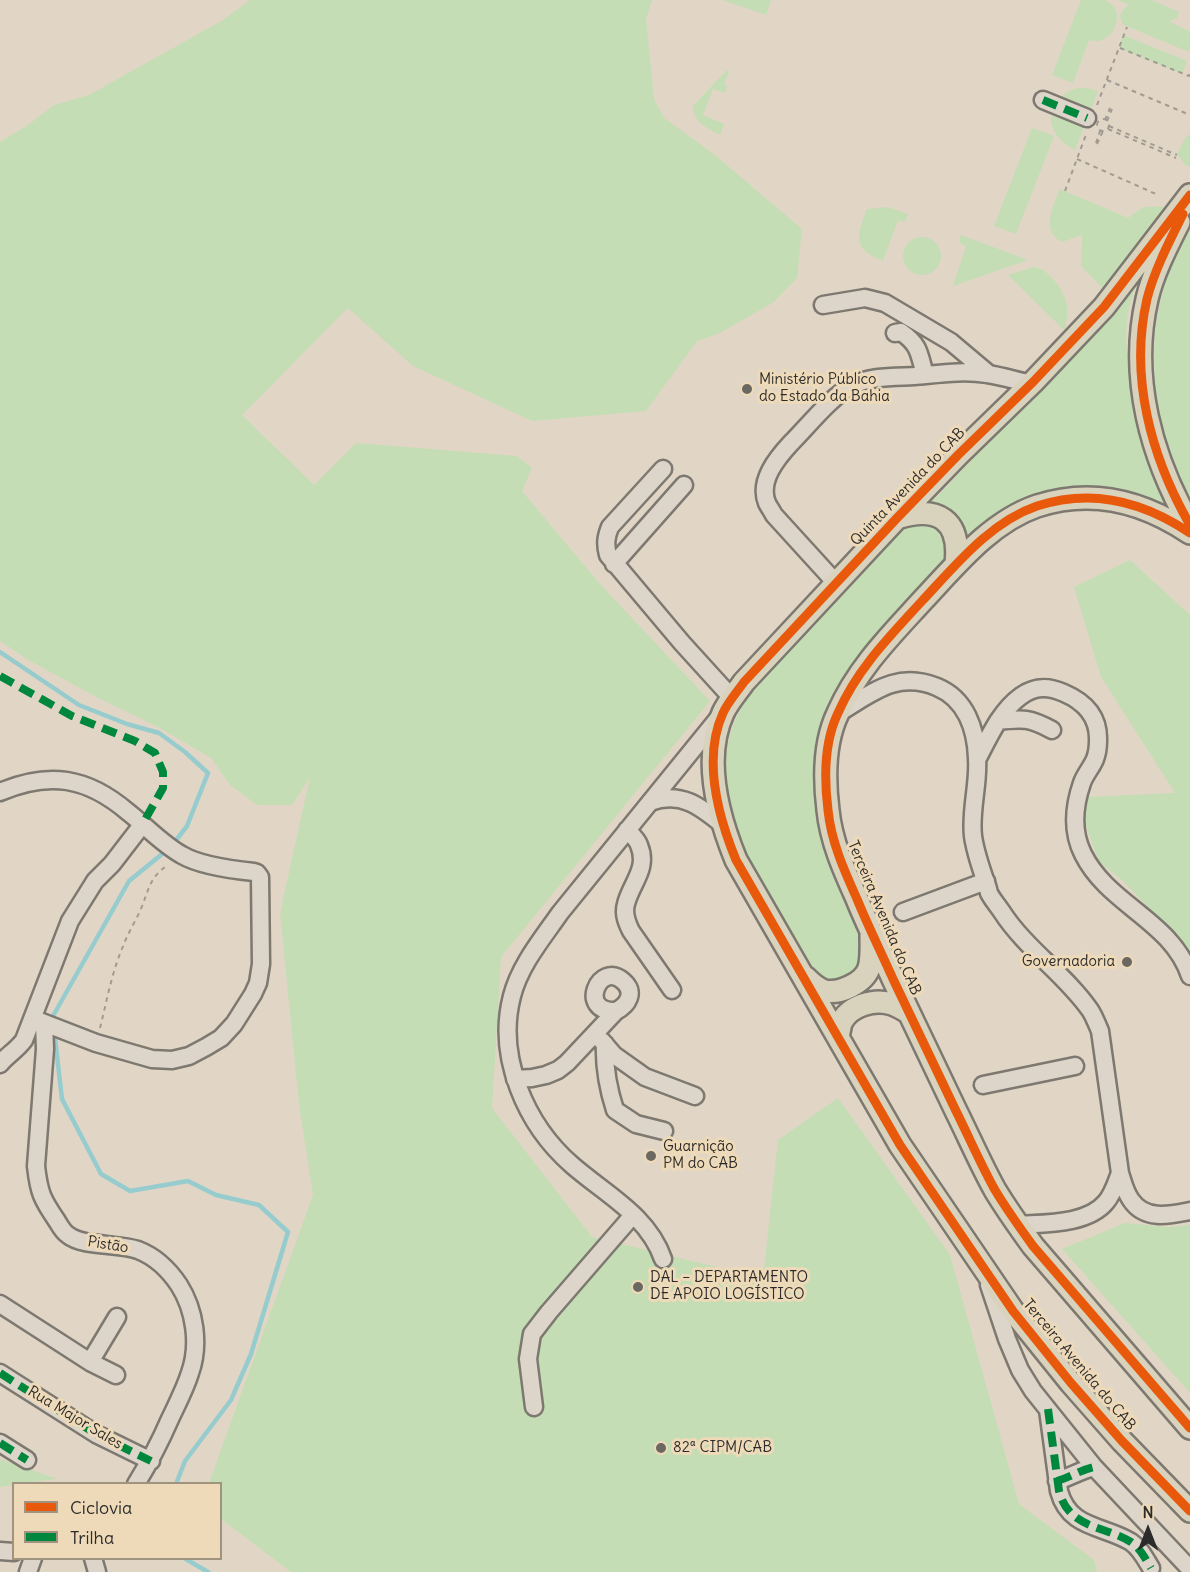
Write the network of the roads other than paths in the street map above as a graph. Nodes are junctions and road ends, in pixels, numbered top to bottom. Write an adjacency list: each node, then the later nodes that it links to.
1 (1043, 100): 2 (street)
2 (1090, 120)
3 (1190, 195): 9 (main road, Quinta Avenida do CAB)
4 (1190, 200): 13 (main road)
5 (823, 305): 7 (street)
6 (895, 333): 8 (street)
7 (989, 374): 8 (street); 9 (street)
8 (925, 375): 17 (street)
9 (1032, 384): 12 (main road, Quinta Avenida do CAB)
10 (663, 469): 15 (street)
11 (684, 485): 15 (street)
12 (897, 518): 16 (main road); 17 (main road, Quinta Avenida do CAB)
13 (1190, 525)
14 (1190, 533): 16 (main road, Terceira Avenida do CAB)
15 (614, 564): 18 (street)
16 (956, 564): 19 (main road, Terceira Avenida do CAB)
17 (836, 583): 18 (main road, Quinta Avenida do CAB)
18 (728, 705): 24 (street); 26 (main road, Quinta Avenida do CAB)
19 (837, 714): 22 (street); 30 (main road, Terceira Avenida do CAB)
20 (999, 721): 21 (street); 22 (street); 32 (street)
21 (1052, 730)
22 (978, 760): 28 (street)
23 (0, 792): 25 (street)
24 (650, 802): 26 (street); 27 (street)
25 (142, 825): 36 (street); 36 (street)
26 (723, 825): 31 (main road, Terceira Avenida do CAB)
27 (627, 830): 33 (street); 41 (street)
28 (986, 881): 29 (street); 45 (street)
29 (903, 912)
30 (871, 932): 31 (main road); 35 (main road, Terceira Avenida do CAB)
31 (800, 973): 37 (main road, Terceira Avenida do CAB)
32 (1190, 976)
33 (672, 990)
34 (616, 1011): 38 (street)
35 (909, 1012): 37 (main road); 48 (main road, Terceira Avenida do CAB)
36 (39, 1021): 39 (street); 61 (street, Pistão)
37 (838, 1037): 50 (main road, Terceira Avenida do CAB)
38 (600, 1039): 41 (street); 43 (street); 44 (street)
39 (0, 1064)
40 (1076, 1066): 42 (street)
41 (515, 1078): 47 (street)
42 (983, 1085)
43 (695, 1096)
44 (664, 1131)
45 (1120, 1173): 46 (street); 48 (street)
46 (1190, 1210)
47 (633, 1215): 49 (street); 56 (street)
48 (1017, 1225): 58 (main road, Terceira Avenida do CAB)
49 (663, 1259)
50 (984, 1267): 57 (street); 65 (main road, Terceira Avenida do CAB)
51 (0, 1304): 53 (street)
52 (117, 1317): 53 (street)
53 (90, 1362): 55 (street)
54 (0, 1373): 61 (street, Rua Major Sales)
55 (116, 1375)
56 (534, 1407)
57 (1048, 1409): 62 (street); 63 (street)
58 (1190, 1428)
59 (0, 1443): 60 (street)
60 (27, 1460)
61 (150, 1461): 64 (street, Pistão)
62 (1094, 1467): 63 (street); 67 (street)
63 (1057, 1481): 66 (street)
64 (137, 1482)
65 (1190, 1511)
66 (1151, 1568)
67 (1190, 1569)

